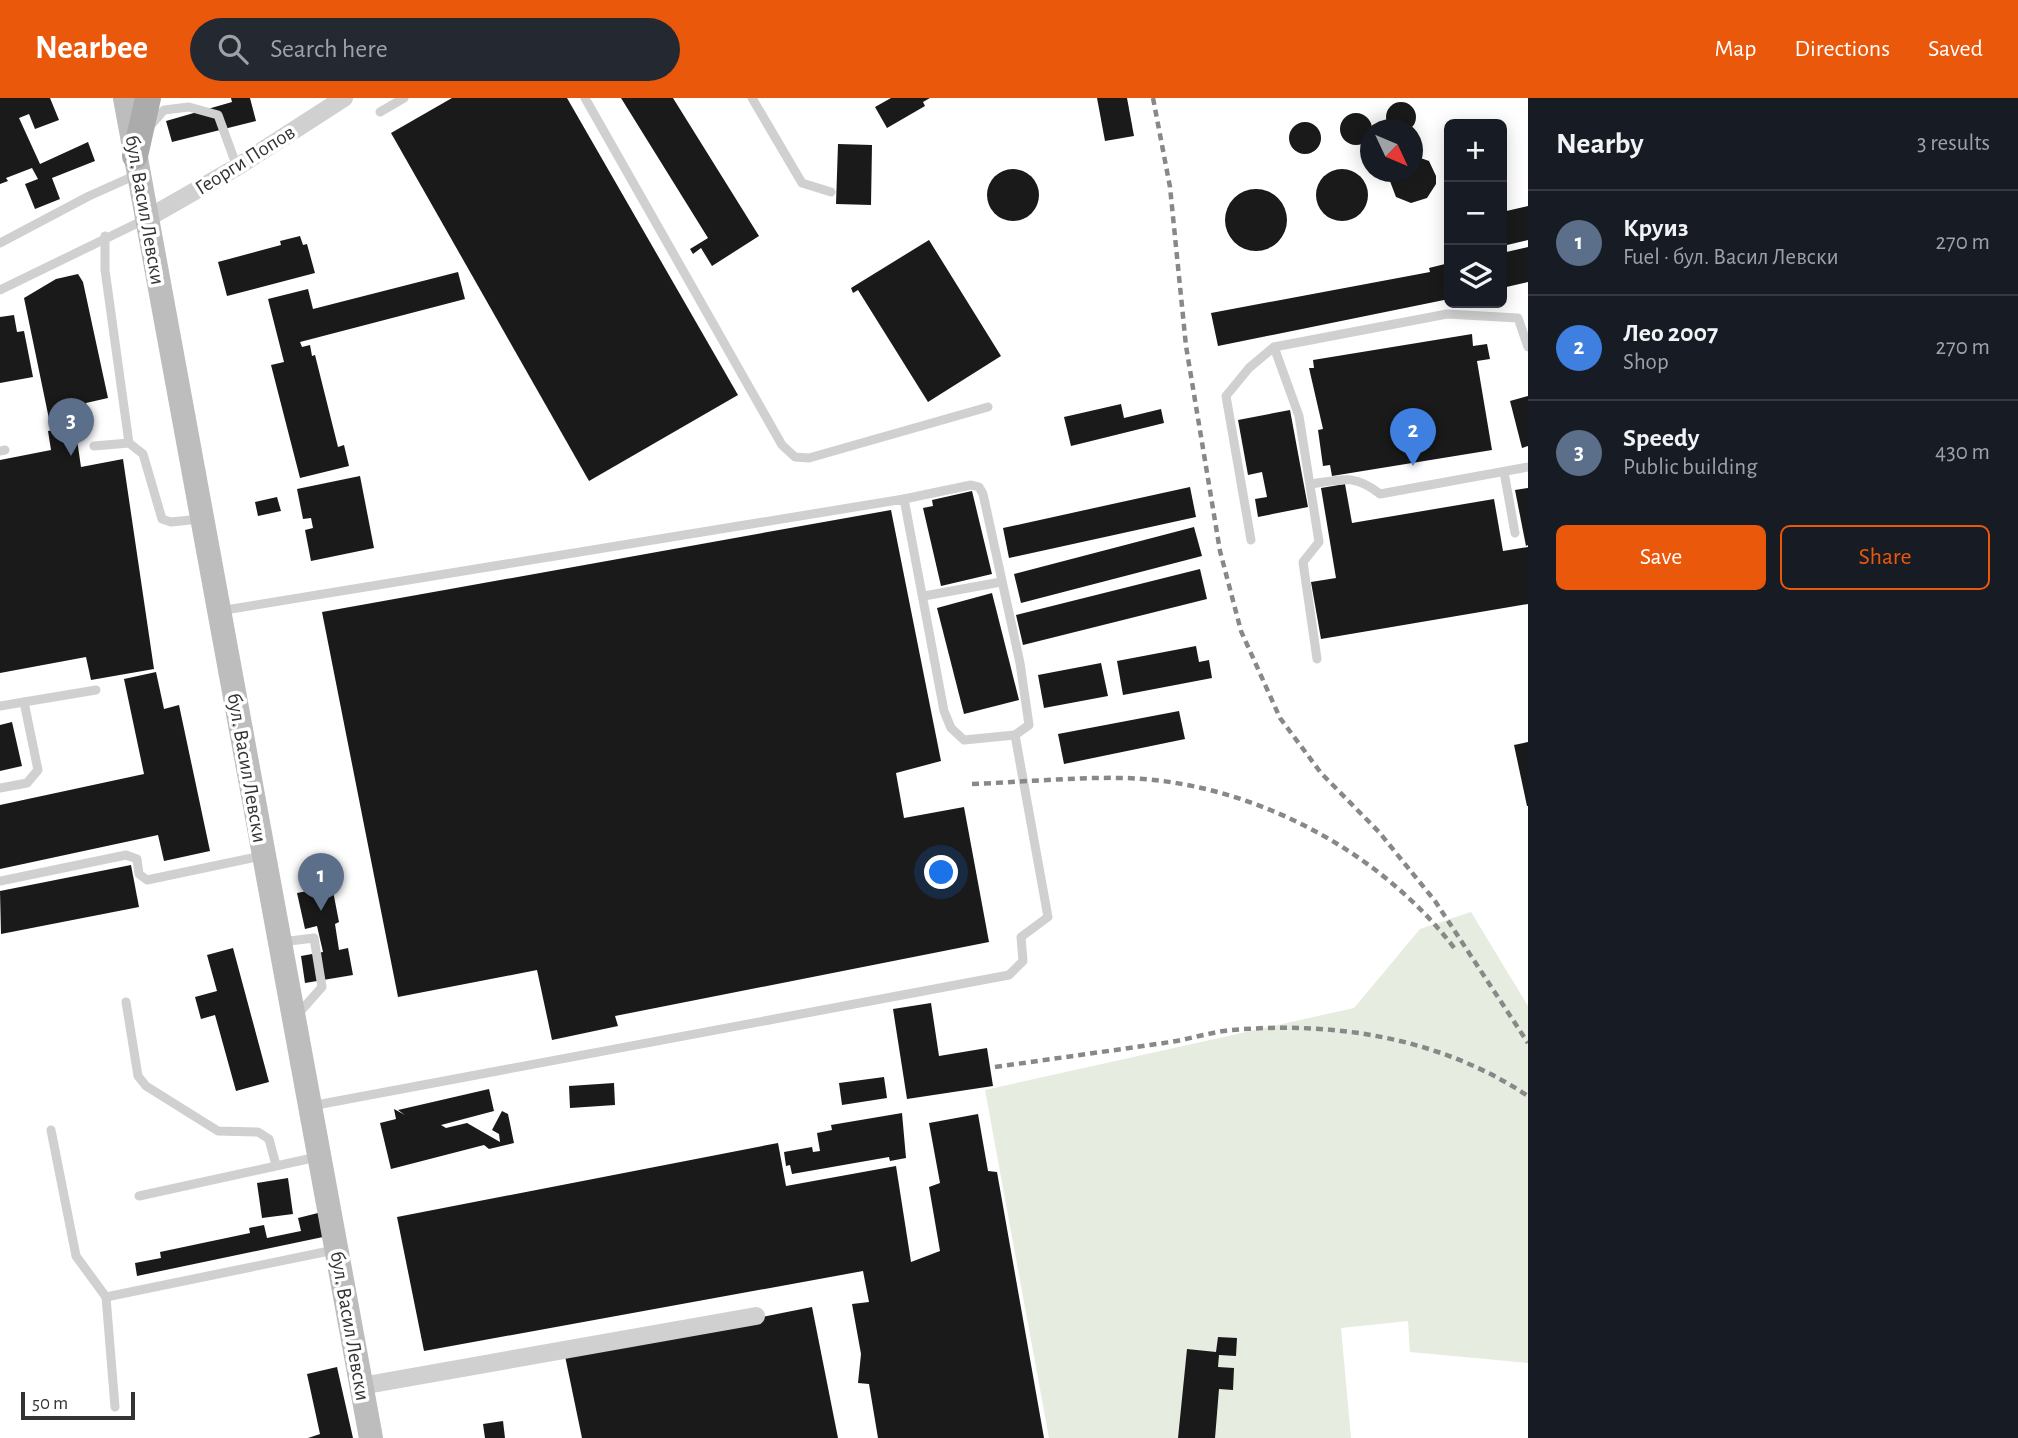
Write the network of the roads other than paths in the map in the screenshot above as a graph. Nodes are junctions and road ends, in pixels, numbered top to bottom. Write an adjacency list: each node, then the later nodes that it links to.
1 (125, 98): 8 (street, бул. Васил Левски)
2 (148, 98): 8 (main road)
3 (344, 98): 9 (street, Георги Попов)
4 (404, 98): 7 (lane)
5 (585, 98): 17 (lane)
6 (752, 98): 10 (lane)
7 (380, 112)
8 (136, 165): 9 (lane); 11 (street, бул. Васил Левски); 13 (lane)
9 (237, 167): 11 (street, Георги Попов)
10 (831, 192)
11 (146, 219): 12 (lane); 24 (street, бул. Васил Левски)
12 (105, 236): 14 (lane); 18 (lane)
13 (0, 243)
14 (0, 289)
15 (1274, 347): 16 (lane); 22 (lane); 26 (lane)
16 (1528, 347)
17 (988, 407)
18 (129, 443): 19 (lane); 24 (lane)
19 (94, 446)
20 (1528, 467): 21 (lane)
21 (1504, 472): 22 (lane); 25 (lane)
22 (1312, 484): 30 (lane)
23 (904, 499): 27 (lane); 28 (lane); 29 (lane)
24 (200, 519): 29 (street, бул. Васил Левски)
25 (1515, 533)
26 (1251, 540)
27 (1001, 582): 28 (lane); 34 (lane)
28 (924, 596): 34 (lane)
29 (218, 611): 36 (street, бул. Васил Левски)
30 (1317, 659)
31 (96, 690): 32 (lane)
32 (23, 702): 33 (lane); 35 (lane)
33 (0, 706)
34 (1015, 735): 41 (lane)
35 (0, 788)
36 (263, 856): 37 (lane); 38 (street, бул. Васил Левски)
37 (0, 881)
38 (279, 942): 40 (street, бул. Васил Левски); 40 (lane)
39 (126, 1002): 44 (lane)
40 (293, 1020): 41 (street, бул. Васил Левски)
41 (309, 1107): 43 (street, бул. Васил Левски)
42 (51, 1130): 47 (lane)
43 (319, 1157): 44 (lane); 46 (street, бул. Васил Левски)
44 (276, 1165): 45 (lane)
45 (139, 1196)
46 (336, 1250): 47 (lane); 49 (street, бул. Васил Левски)
47 (106, 1297): 50 (lane)
48 (755, 1316): 49 (street)
49 (361, 1385): 51 (street, бул. Васил Левски)
50 (115, 1407)
51 (371, 1438)

